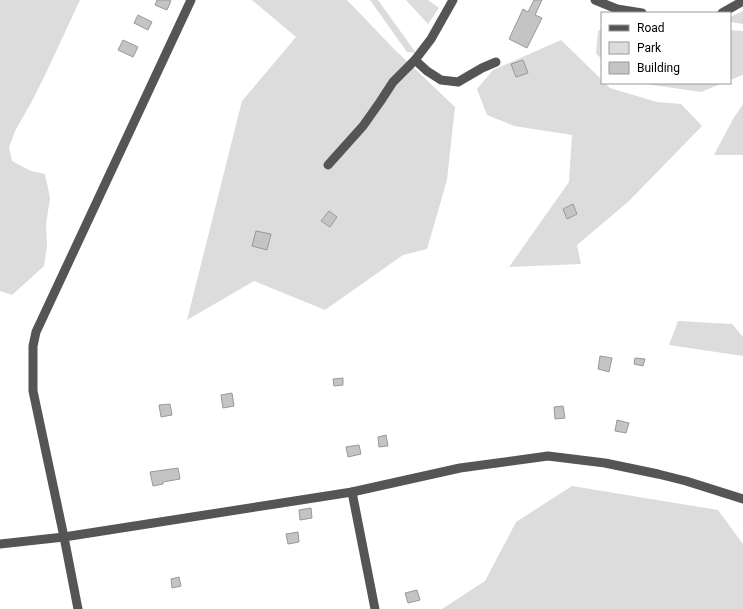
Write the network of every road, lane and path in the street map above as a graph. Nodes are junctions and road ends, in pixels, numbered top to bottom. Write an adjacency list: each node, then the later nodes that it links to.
1 (191, 0): 12 (street)
2 (453, 0): 7 (street)
3 (595, 0): 5 (street)
4 (743, 1): 6 (street)
5 (636, 12)
6 (724, 12)
7 (415, 60): 8 (street); 9 (street)
8 (496, 62)
9 (328, 165)
10 (352, 492): 11 (street); 12 (street); 15 (street)
11 (743, 499)
12 (64, 537): 13 (street); 14 (street)
13 (0, 544)
14 (78, 609)
15 (375, 609)

